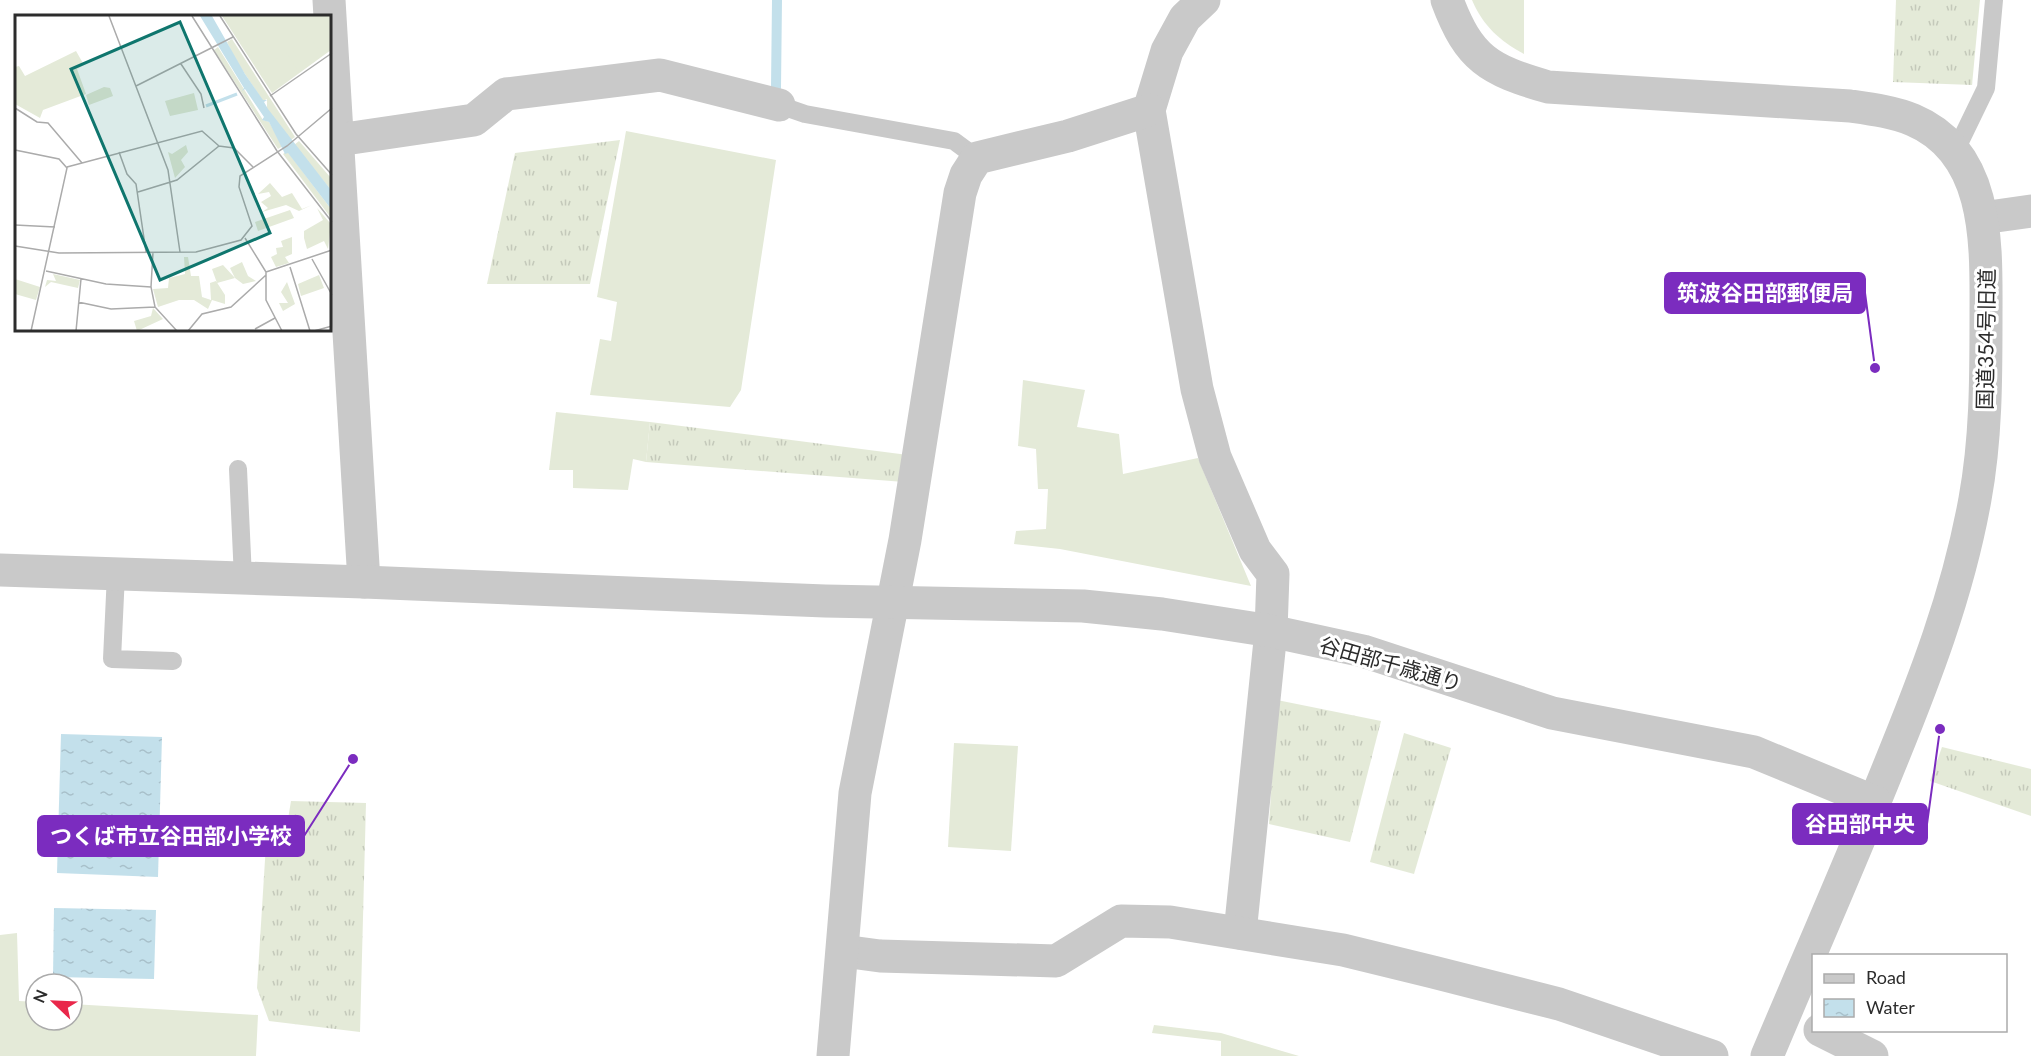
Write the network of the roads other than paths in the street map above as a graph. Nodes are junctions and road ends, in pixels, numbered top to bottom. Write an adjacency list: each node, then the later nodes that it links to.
1 (329, 0): 5 (street)
2 (1204, 0): 8 (street)
3 (1447, 0): 10 (street, 国道354号旧道)
4 (1994, 0): 10 (lane)
5 (330, 15)
6 (332, 47): 9 (street)
7 (779, 105): 9 (street); 11 (lane)
8 (1149, 110): 11 (street); 20 (street)
9 (338, 140): 18 (street)
10 (1955, 152): 13 (street, 国道354号旧道)
11 (977, 158): 19 (street)
12 (2031, 211): 13 (street)
13 (1982, 218): 22 (street, 国道354号旧道)
14 (238, 469): 17 (lane)
15 (0, 570): 16 (street, 谷田部千歳通り)
16 (116, 574): 17 (street, 谷田部千歳通り); 21 (lane)
17 (243, 578): 18 (street, 谷田部千歳通り)
18 (364, 582): 19 (street, 谷田部千歳通り)
19 (893, 602): 20 (street, 谷田部千歳通り); 24 (street)
20 (1271, 631): 22 (street, 谷田部千歳通り); 23 (street)
21 (173, 661)
22 (1875, 802): 25 (street, 国道354号旧道)
23 (1239, 933): 24 (street); 30 (street)
24 (843, 951): 29 (street)
25 (1822, 954)
26 (1812, 984): 27 (street, 国道354号旧道)
27 (1799, 1022): 31 (street, 国道354号旧道)
28 (1824, 1032): 32 (street)
29 (832, 1056)
30 (1712, 1056)
31 (1767, 1056)
32 (1872, 1056)

